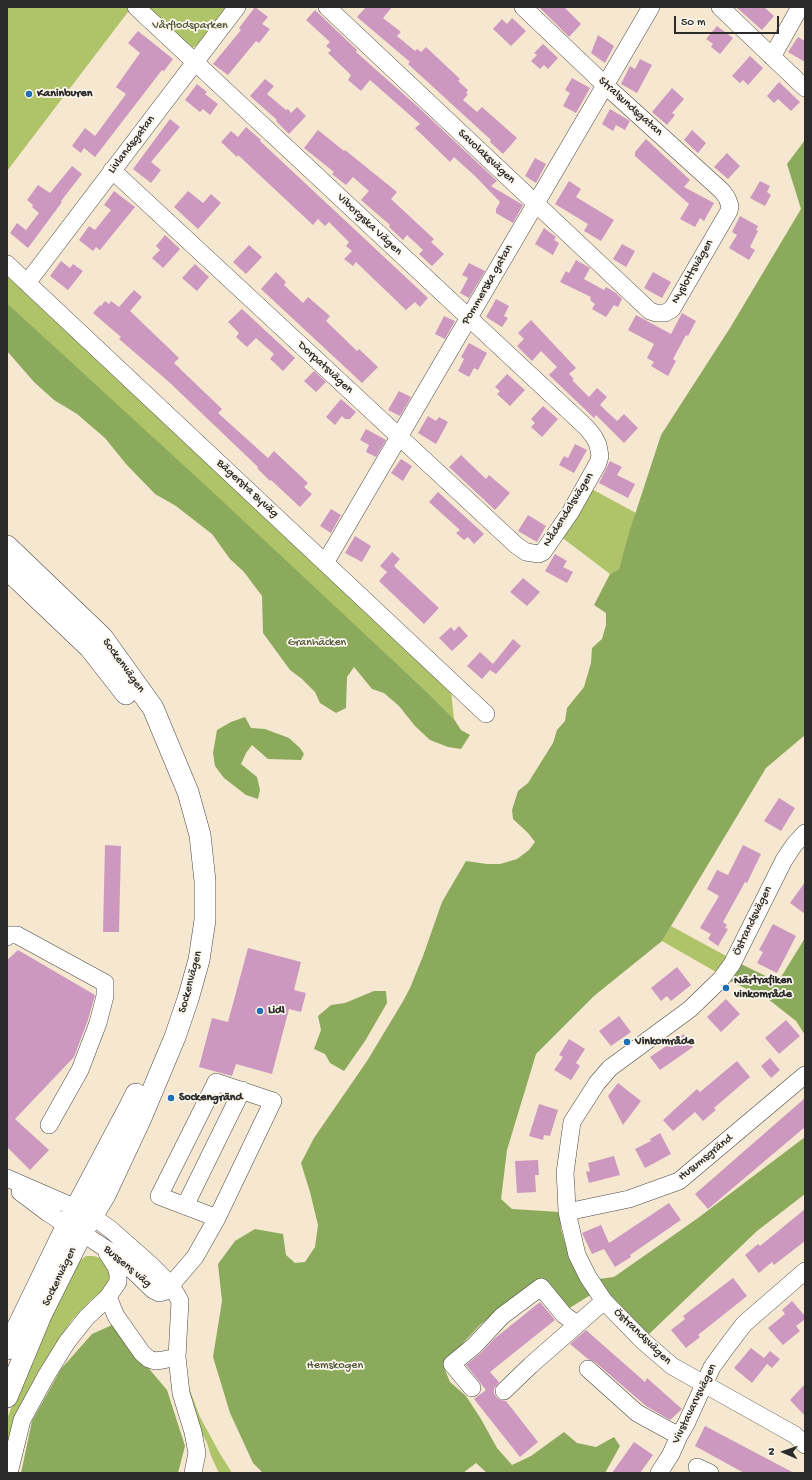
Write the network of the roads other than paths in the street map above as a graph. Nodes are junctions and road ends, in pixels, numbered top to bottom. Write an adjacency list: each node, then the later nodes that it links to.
1 (136, 7): 9 (street, Viborgska Vägen)
2 (237, 7): 9 (street, Livlandsgatan)
3 (327, 7): 13 (street, Savolaksvägen)
4 (523, 7): 10 (street, Stralsundsgatan)
5 (651, 7): 10 (street, Pommerska gatan)
6 (720, 7): 8 (street)
7 (800, 7): 8 (street)
8 (772, 57): 11 (street)
9 (196, 61): 12 (street, Livlandsgatan); 18 (street, Viborgska Vägen)
10 (605, 85): 13 (street, Pommerska gatan); 14 (street, Stralsundsgatan)
11 (805, 88)
12 (112, 170): 16 (street, Livlandsgatan); 19 (street, Dorpatsvägen)
13 (536, 204): 17 (street, Savolaksvägen); 18 (street, Pommerska gatan)
14 (729, 211): 17 (street, Nyslottsvägen)
15 (7, 264): 16 (street, Bägersta Byväg)
16 (27, 283): 23 (street, Bägersta Byväg)
17 (647, 306)
18 (469, 319): 19 (street, Pommerska gatan); 20 (street, Viborgska Vägen)
19 (399, 437): 22 (street, Dorpatsvägen); 23 (street, Pommerska gatan)
20 (598, 445): 22 (street, Nådendalsvägen)
21 (7, 546): 36 (main road, Sockenvägen)
22 (543, 552)
23 (325, 563): 25 (street, Bägersta Byväg)
24 (7, 569): 36 (main road, Sockenvägen)
25 (486, 714)
26 (805, 833): 34 (street, Östrandsvägen)
27 (7, 937): 30 (street)
28 (805, 1075): 34 (street, Husumsgränd)
29 (242, 1090): 33 (street); 33 (street); 35 (street)
30 (49, 1125)
31 (7, 1178): 36 (street)
32 (7, 1182): 36 (street)
33 (185, 1206): 35 (street)
34 (567, 1212): 41 (street, Östrandsvägen)
35 (217, 1218): 39 (street)
36 (79, 1221): 37 (street, Bussens väg); 39 (street, Bussens väg); 43 (main road, Sockenvägen); 49 (main road, Sockenvägen)
37 (102, 1246): 39 (street, Bussens väg); 40 (street)
38 (805, 1271): 46 (street, Vivstavarvsvägen)
39 (172, 1286): 44 (street, Bussens väg)
40 (108, 1297): 44 (street); 52 (street)
41 (604, 1301): 42 (street, Östrandsvägen); 46 (street, Östrandsvägen)
42 (577, 1324): 47 (street); 48 (street, Östrandsvägen)
43 (7, 1349)
44 (177, 1357): 53 (street)
45 (588, 1369): 50 (street)
46 (703, 1384): 50 (street, Vivstavarvsvägen); 51 (street, Östrandsvägen)
47 (472, 1388)
48 (504, 1391)
49 (7, 1397)
50 (679, 1436): 54 (street, Vivstavarvsvägen)
51 (805, 1445)
52 (9, 1473)
53 (193, 1473)
54 (659, 1473)

